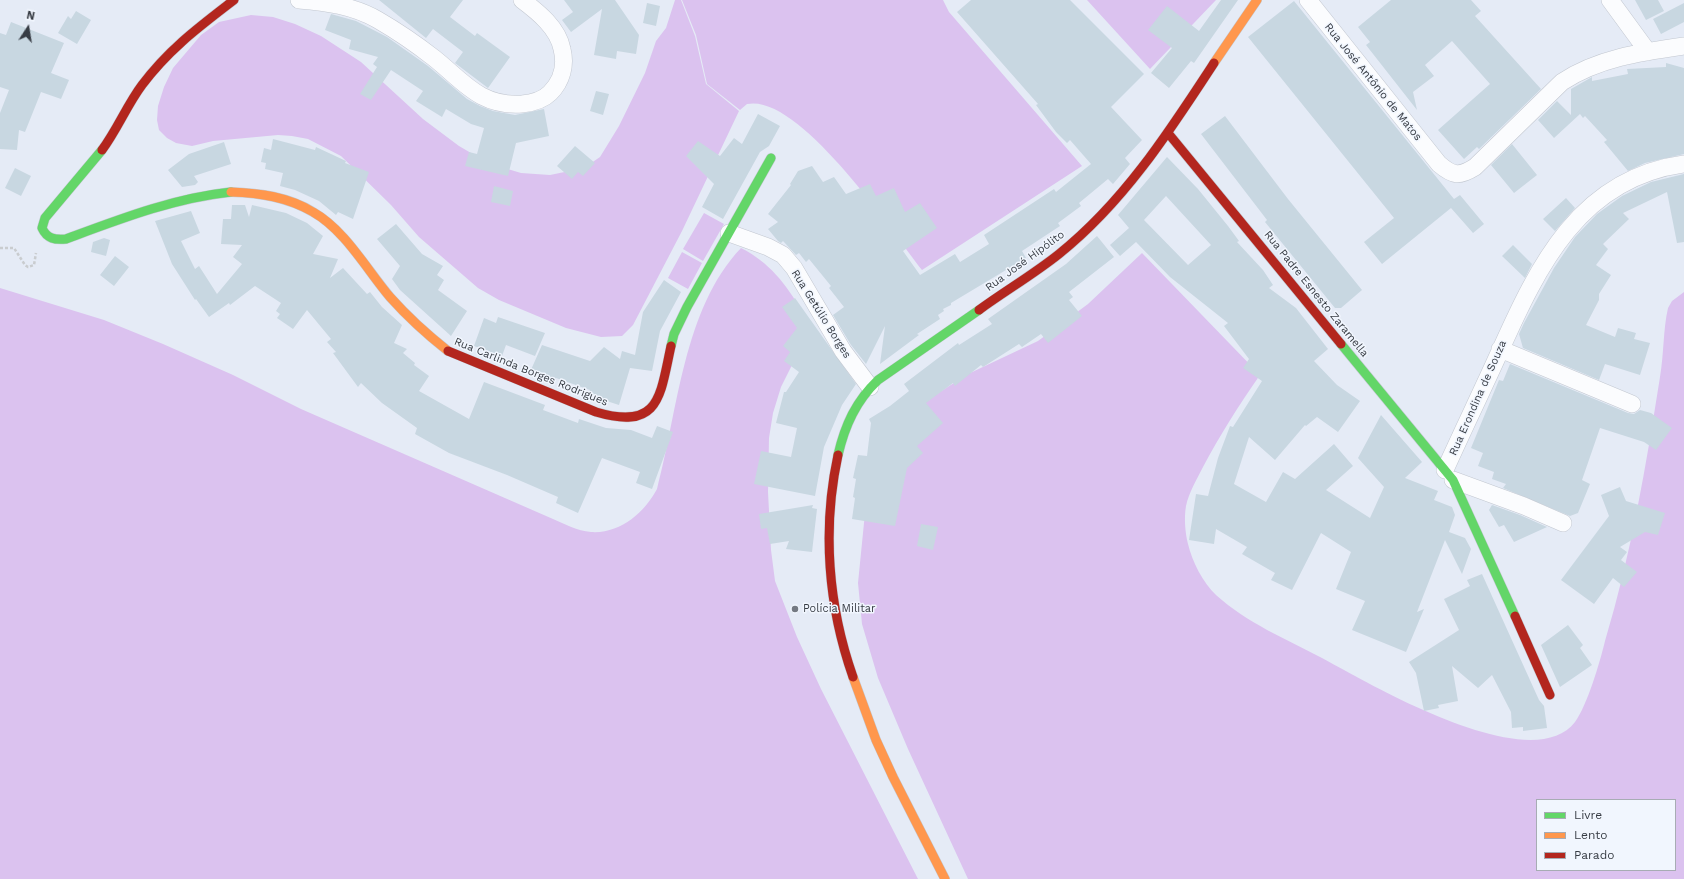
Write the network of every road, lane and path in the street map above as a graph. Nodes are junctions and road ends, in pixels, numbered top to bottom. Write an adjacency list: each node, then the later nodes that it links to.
1 (237, 0): 14 (street)
2 (299, 0): 8 (street)
3 (345, 0): 8 (street)
4 (522, 0): 8 (street)
5 (1257, 0): 11 (street, Rua José Hipólito)
6 (1308, 0): 10 (street, Rua José Antônio de Matos)
7 (1610, 0): 10 (street)
8 (359, 11)
9 (1684, 46): 10 (street)
10 (1648, 52)
11 (1168, 133): 18 (street, Rua José Hipólito); 20 (street, Rua Padre Esnesto Zaramella)
12 (771, 158): 15 (street, Rua Carlinda Borges Rodrigues)
13 (1684, 164): 17 (street, Rua Erondina de Souza)
14 (44, 234): 15 (street, Rua Carlinda Borges Rodrigues); 16 (path)
15 (735, 236): 18 (street, Rua Getúlio Borges)
16 (0, 248)
17 (1500, 349): 19 (street); 20 (street, Rua Erondina de Souza)
18 (870, 387): 23 (street, Rua José Hipólito)
19 (1632, 404)
20 (1449, 475): 21 (street); 22 (street)
21 (1563, 523)
22 (1550, 695)
23 (945, 879)

